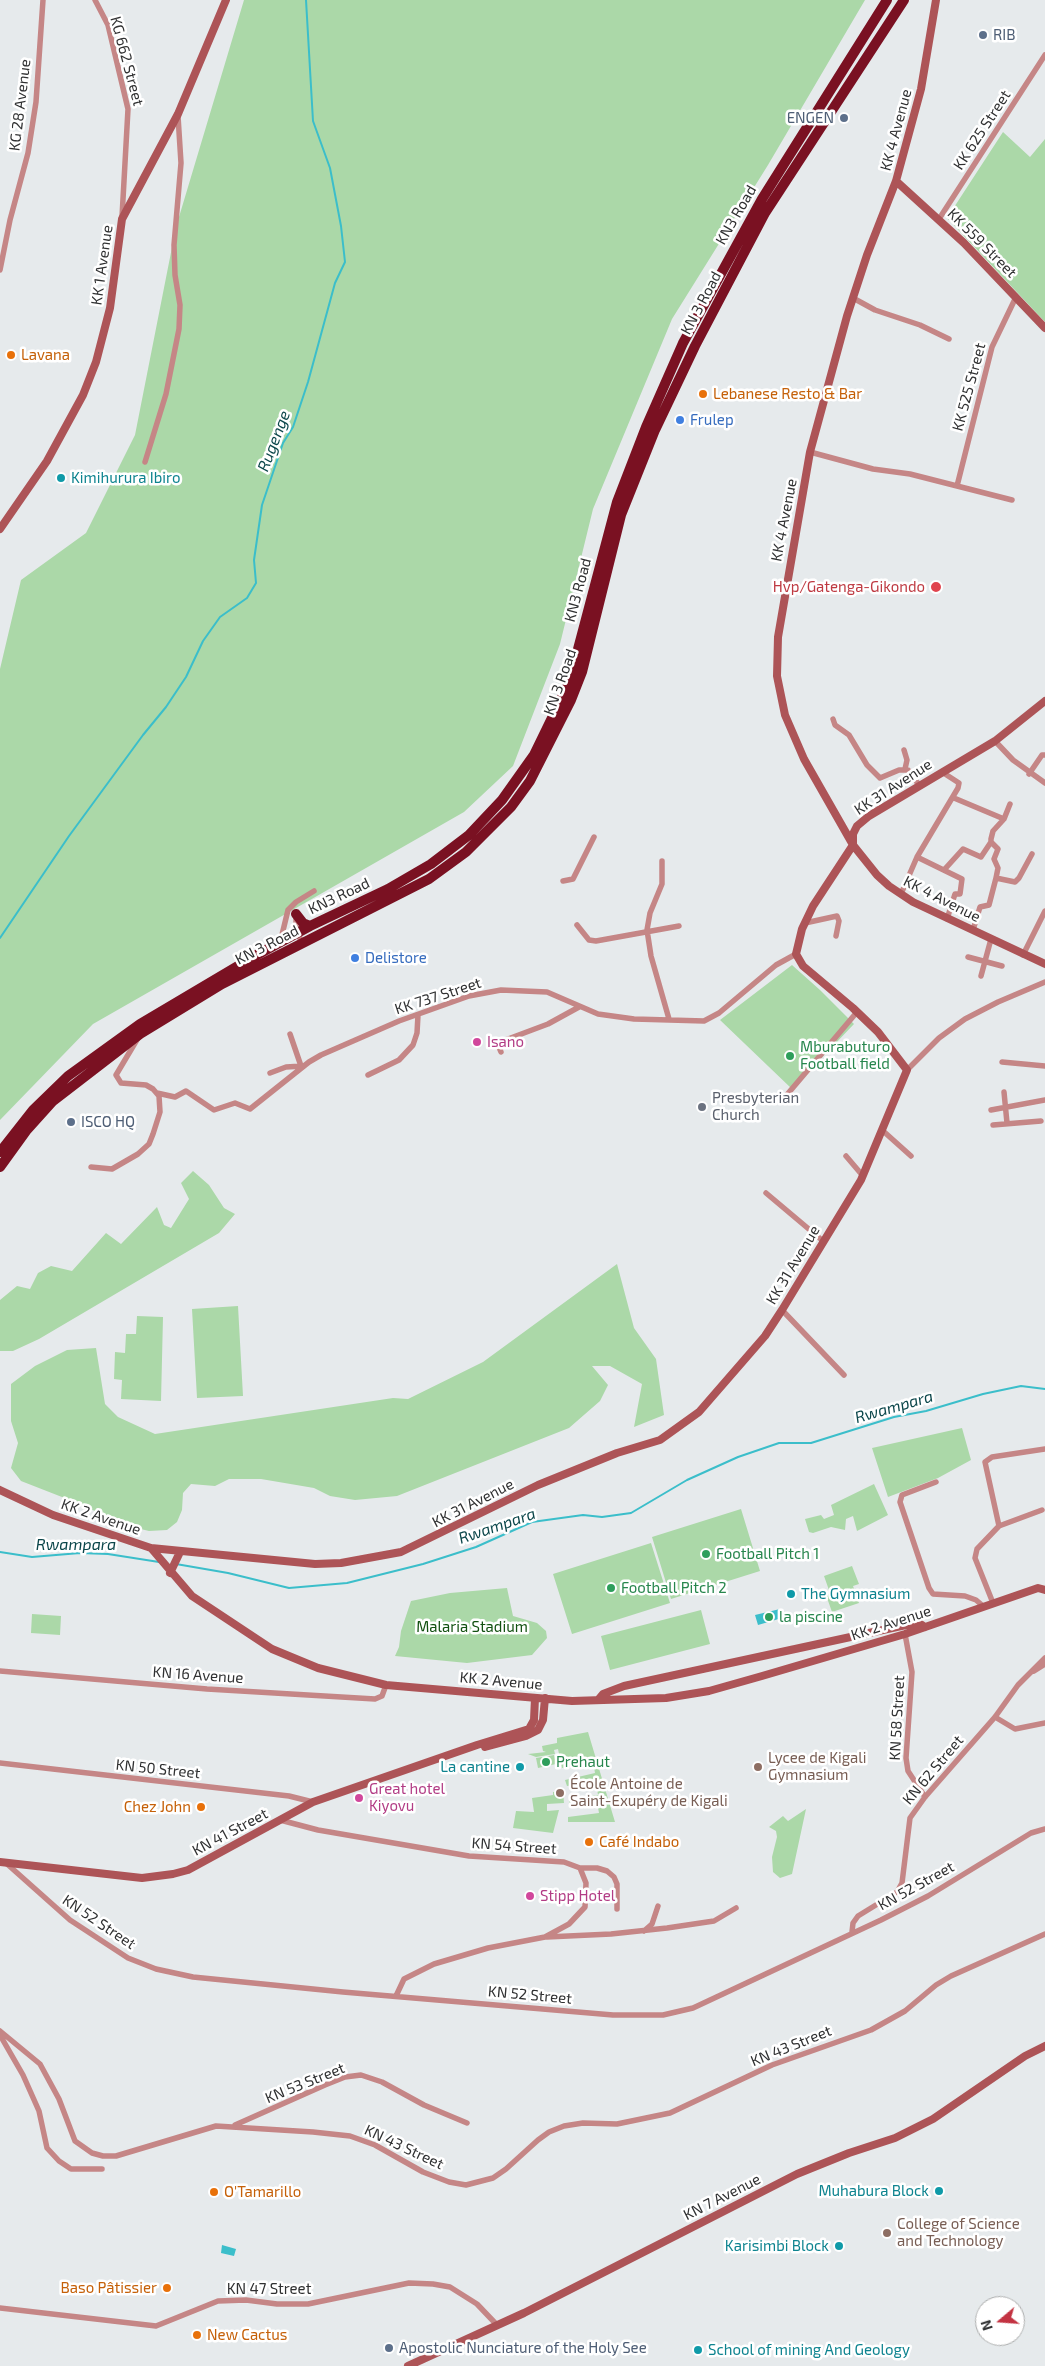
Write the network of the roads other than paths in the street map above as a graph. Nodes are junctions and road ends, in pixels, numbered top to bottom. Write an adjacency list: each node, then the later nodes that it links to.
1 (44, 0): 12 (street, KG 28 Avenue)
2 (95, 0): 10 (street, KG 662 Street)
3 (887, 0): 17 (highway, KN3 Road)
4 (904, 0): 17 (highway, KN 3 Road)
5 (936, 0): 9 (main road, KK 4 Avenue)
6 (224, 1): 8 (main road, KK 1 Avenue)
7 (1045, 55): 11 (street, KK 625 Street)
8 (178, 114): 10 (main road, KK 1 Avenue); 19 (street)
9 (896, 181): 11 (main road, KK 559 Street); 14 (main road, KK 4 Avenue)
10 (122, 219): 22 (main road, KK 1 Avenue)
11 (939, 219): 13 (main road, KK 559 Street)
12 (0, 270)
13 (1016, 297): 15 (main road, KK 559 Street); 20 (street, KK 525 Street)
14 (853, 298): 16 (street); 18 (main road, KK 4 Avenue)
15 (1045, 328)
16 (949, 339)
17 (651, 428): 53 (highway, KN3 Road); 61 (highway, KN 3 Road)
18 (810, 452): 20 (street); 38 (main road, KK 4 Avenue)
19 (145, 462)
20 (957, 486): 21 (street)
21 (1012, 500)
22 (0, 529)
23 (1045, 702): 25 (main road, KK 31 Avenue)
24 (833, 718): 28 (street)
25 (995, 741): 29 (main road, KK 31 Avenue); 30 (street)
26 (904, 750): 28 (street)
27 (1045, 755): 30 (street)
28 (905, 769): 32 (street)
29 (942, 772): 32 (main road, KK 31 Avenue); 33 (street)
30 (1029, 774): 31 (street)
31 (1045, 783)
32 (920, 785): 38 (main road, KK 31 Avenue)
33 (954, 798): 35 (street); 40 (street)
34 (1010, 804): 35 (street)
35 (1004, 818): 37 (street)
36 (594, 837): 44 (street)
37 (990, 842): 42 (street); 43 (street)
38 (853, 844): 46 (main road, KK 4 Avenue); 51 (main road, KK 31 Avenue)
39 (1032, 854): 43 (street)
40 (917, 857): 42 (street); 46 (street)
41 (662, 861): 55 (street)
42 (944, 870): 50 (street)
43 (996, 878): 56 (street)
44 (563, 881)
45 (314, 891): 47 (street)
46 (901, 894): 50 (main road, KK 4 Avenue)
47 (296, 902): 49 (street); 60 (street)
48 (1045, 911): 64 (street)
49 (296, 914): 53 (highway); 57 (street)
50 (947, 919): 56 (main road, KK 4 Avenue)
51 (805, 923): 58 (street); 63 (main road, KK 31 Avenue)
52 (577, 925): 55 (street)
53 (310, 926): 57 (highway, KN3 Road)
54 (679, 926): 55 (street)
55 (647, 930): 74 (street)
56 (973, 930): 59 (main road, KK 4 Avenue)
57 (297, 934): 60 (highway, KN3 Road); 61 (street)
58 (836, 936)
59 (990, 939): 64 (main road, KK 4 Avenue); 66 (street)
60 (280, 942): 62 (street); 94 (highway, KN3 Road)
61 (302, 944): 62 (highway, KN 3 Road)
62 (284, 953): 75 (highway, KN 3 Road)
63 (796, 954): 72 (main road); 74 (street, KK 737 Street)
64 (1024, 955): 67 (main road, KK 4 Avenue)
65 (968, 957): 66 (street)
66 (983, 962): 68 (street); 69 (street)
67 (1045, 964)
68 (1002, 966)
69 (980, 976)
70 (1045, 982): 81 (street)
71 (579, 1007): 73 (street, KK 737 Street); 74 (street, KK 737 Street); 77 (street)
72 (857, 1012): 81 (main road); 86 (street)
73 (418, 1015): 79 (street, KK 737 Street); 83 (street)
74 (669, 1019)
75 (140, 1034): 85 (street); 97 (highway, KN 3 Road)
76 (290, 1034): 79 (street)
77 (501, 1052)
78 (1002, 1062): 80 (street)
79 (302, 1066): 82 (street); 85 (street, KK 737 Street)
80 (1045, 1066)
81 (907, 1070): 93 (main road, KK 31 Avenue)
82 (270, 1073)
83 (368, 1076)
84 (1004, 1092): 88 (street)
85 (157, 1093): 98 (street)
86 (784, 1097)
87 (1045, 1100): 88 (street)
88 (1006, 1106): 89 (street); 91 (street)
89 (991, 1110)
90 (1041, 1121): 91 (street)
91 (1007, 1123): 92 (street)
92 (993, 1125)
93 (882, 1130): 96 (street); 99 (main road, KK 31 Avenue)
94 (0, 1152)
95 (846, 1156): 99 (street)
96 (911, 1156)
97 (0, 1167)
98 (92, 1167)
99 (863, 1176): 101 (main road, KK 31 Avenue)
100 (766, 1193): 101 (street)
101 (823, 1241): 102 (main road, KK 31 Avenue)
102 (782, 1310): 103 (street); 110 (main road, KK 31 Avenue)
103 (844, 1374)
104 (1045, 1449): 108 (street)
105 (936, 1482): 114 (street)
106 (0, 1490): 109 (main road, KK 2 Avenue)
107 (1042, 1510): 108 (street)
108 (999, 1526): 113 (street)
109 (151, 1548): 110 (main road, KK 31 Avenue); 111 (main road, KK 2 Avenue)
110 (180, 1552): 111 (main road)
111 (170, 1573): 121 (main road, KK 2 Avenue)
112 (1043, 1587): 113 (main road, KK 2 Avenue)
113 (993, 1602): 114 (main road, KK 2 Avenue)
114 (983, 1606): 115 (main road, KK 2 Avenue)
115 (926, 1627): 116 (main road, KK 2 Avenue); 124 (main road)
116 (905, 1634): 124 (main road, KK 2 Avenue); 129 (street, KN 58 Street)
117 (1045, 1658): 120 (street, KN 62 Street)
118 (1045, 1664): 120 (street, KN 62 Street)
119 (0, 1671): 121 (street, KN 16 Avenue)
120 (1026, 1676): 125 (street, KN 62 Street)
121 (386, 1685): 122 (main road, KK 2 Avenue)
122 (535, 1698): 123 (main road, KK 2 Avenue); 127 (main road, KN 41 Street)
123 (545, 1698): 124 (main road, KK 2 Avenue); 127 (main road, KN 41 Street)
124 (598, 1700)
125 (995, 1717): 126 (street); 129 (street, KN 62 Street)
126 (1045, 1724)
127 (461, 1751): 130 (main road, KN 41 Street)
128 (0, 1763): 130 (street, KN 50 Street)
129 (925, 1797): 139 (street, KN 62 Street)
130 (313, 1802): 131 (main road, KN 41 Street)
131 (280, 1820): 133 (main road, KN 41 Street); 134 (street, KN 54 Street)
132 (1045, 1829): 139 (street, KN 52 Street)
133 (3, 1862): 142 (street, KN 52 Street)
134 (580, 1868): 137 (street, KN 54 Street); 141 (street)
135 (658, 1906): 138 (street)
136 (736, 1908): 138 (street)
137 (617, 1909)
138 (644, 1931): 141 (street)
139 (852, 1932): 142 (street, KN 52 Street)
140 (1045, 1934): 147 (street, KN 43 Street)
141 (545, 1937): 142 (street)
142 (396, 1996)
143 (0, 2031): 147 (street, KN 43 Street)
144 (0, 2035): 148 (street)
145 (1045, 2046): 150 (main road, KN 7 Avenue)
146 (468, 2124): 147 (street, KN 53 Street)
147 (234, 2126)
148 (102, 2169)
149 (0, 2308): 150 (street, KN 47 Street)
150 (497, 2325): 151 (main road, KN 7 Avenue)
151 (408, 2366)

